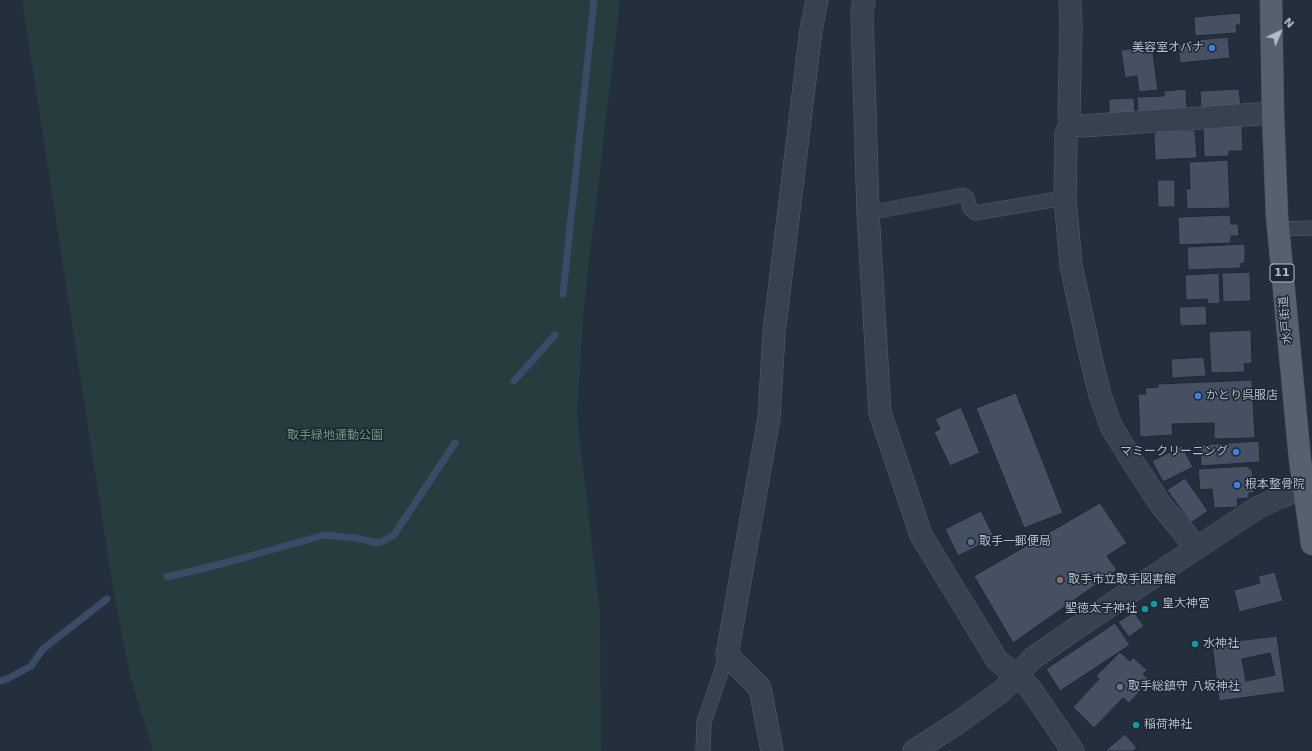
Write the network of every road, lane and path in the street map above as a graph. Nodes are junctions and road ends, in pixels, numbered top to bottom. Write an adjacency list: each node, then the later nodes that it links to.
1 (817, 0): 15 (street)
2 (845, 0): 5 (street)
3 (1070, 0): 7 (street)
4 (1271, 0): 6 (main road, 水戸街道 / 11)
5 (863, 6): 9 (street)
6 (1273, 113): 7 (street); 11 (main road, 水戸街道 / 11)
7 (1071, 123): 8 (street)
8 (1064, 198): 9 (lane); 14 (street)
9 (868, 213): 16 (street)
10 (1312, 228): 11 (lane)
11 (1278, 229): 12 (main road, 水戸街道 / 11)
12 (1308, 486): 13 (main road, 水戸街道 / 11); 14 (street)
13 (1312, 544)
14 (1197, 548): 16 (street)
15 (727, 654): 17 (lane); 18 (street)
16 (1015, 676): 19 (street); 20 (street)
17 (703, 751)
18 (772, 751)
19 (914, 751)
20 (1073, 751)

